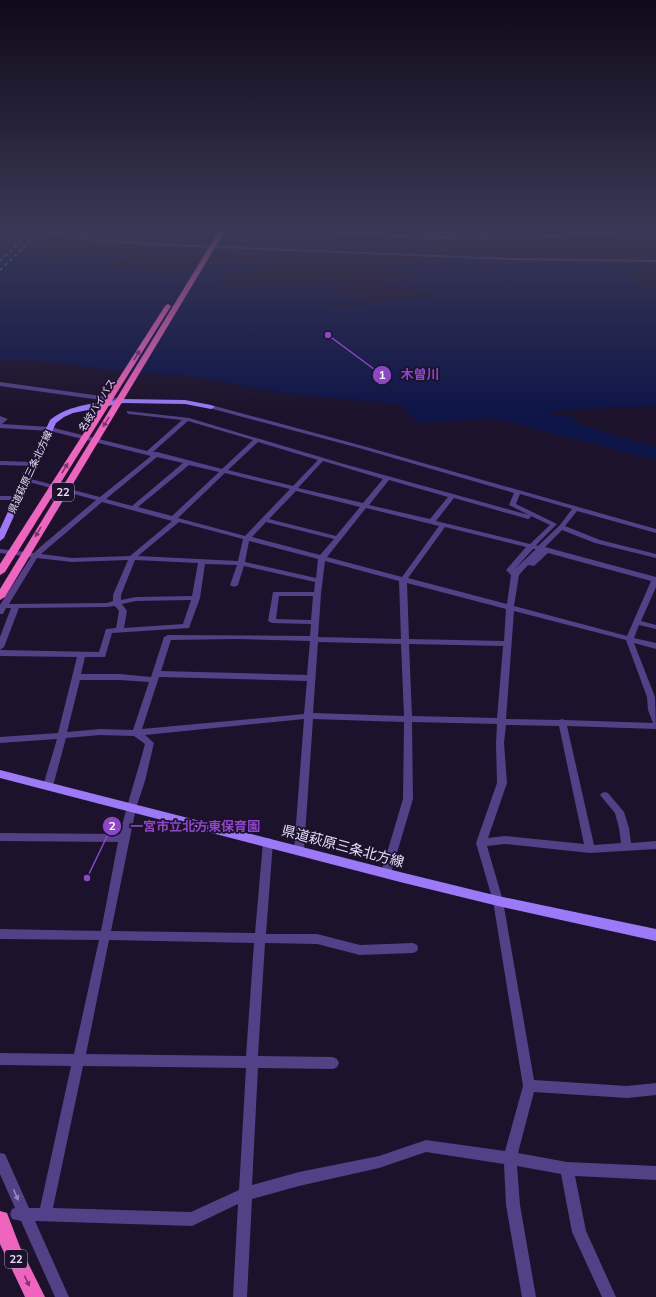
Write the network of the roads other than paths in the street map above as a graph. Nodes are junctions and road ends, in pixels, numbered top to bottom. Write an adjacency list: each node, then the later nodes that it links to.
1 (178, 292): 51 (highway, 名岐バイパス / 22, one-way to 1)
2 (185, 292): 58 (highway, 名岐バイパス / 22, one-way to 58)
3 (0, 384): 5 (street)
4 (0, 390): 5 (street)
5 (56, 392): 6 (street)
6 (123, 401): 7 (main road, 県道萩原三条北方線); 13 (main road, 県道萩原三条北方線)
7 (211, 407): 25 (street)
8 (129, 412): 10 (street)
9 (0, 418): 11 (street)
10 (187, 419): 14 (street); 15 (street)
11 (0, 423)
12 (0, 426): 13 (street)
13 (50, 429): 15 (street); 20 (main road, 県道萩原三条北方線)
14 (257, 440): 17 (street); 21 (street)
15 (149, 452): 16 (street)
16 (157, 454): 18 (street); 29 (street)
17 (322, 459): 22 (street); 24 (street)
18 (188, 462): 21 (street); 31 (street)
19 (0, 463): 20 (street)
20 (34, 464): 23 (main road, 県道萩原三条北方線)
21 (225, 472): 24 (street); 33 (street)
22 (388, 477): 26 (street); 30 (street)
23 (27, 480): 28 (main road, 県道萩原三条北方線); 29 (street)
24 (293, 489): 30 (street); 34 (street)
25 (518, 492): 32 (street); 37 (street)
26 (453, 495): 35 (street); 37 (street)
27 (0, 498): 28 (street)
28 (18, 498): 40 (main road, 県道萩原三条北方線)
29 (102, 498): 31 (street); 45 (street)
30 (366, 505): 35 (street); 41 (street)
31 (134, 507): 33 (street)
32 (576, 508): 39 (street); 52 (street)
33 (175, 519): 42 (street); 47 (street)
34 (264, 520): 41 (street); 42 (street)
35 (432, 521): 36 (street)
36 (444, 524): 43 (street); 53 (street)
37 (555, 524): 43 (street)
38 (564, 528): 46 (street)
39 (656, 531)
40 (0, 538)
41 (337, 538): 48 (street)
42 (246, 539): 48 (street); 50 (street)
43 (539, 548): 52 (street); 52 (street); 54 (street)
44 (0, 551): 45 (street)
45 (35, 556): 47 (street); 63 (street)
46 (656, 556)
47 (132, 558): 49 (street); 60 (street)
48 (322, 558): 53 (street); 55 (street)
49 (202, 561): 50 (street); 59 (street)
50 (241, 562): 55 (street); 56 (street)
51 (0, 572)
52 (515, 574): 62 (street)
53 (404, 580): 62 (street); 71 (street)
54 (656, 580): 65 (street)
55 (319, 581): 57 (street)
56 (234, 585)
57 (317, 594): 64 (street); 64 (street)
58 (0, 597)
59 (196, 598): 60 (street); 68 (street)
60 (117, 603): 61 (street); 67 (street)
61 (16, 606): 63 (street); 74 (street)
62 (510, 608): 70 (street); 72 (street)
63 (2, 609)
64 (316, 622): 69 (street)
65 (636, 622): 66 (street); 70 (street)
66 (656, 627)
67 (120, 630): 68 (street); 76 (street)
68 (169, 632): 69 (street); 78 (street)
69 (314, 638): 71 (street); 79 (street)
70 (629, 638): 73 (street); 84 (street)
71 (406, 642): 72 (street); 81 (street)
72 (508, 644): 82 (street)
73 (656, 646)
74 (0, 647)
75 (0, 653): 76 (street)
76 (81, 655): 77 (street)
77 (76, 677): 78 (street); 87 (street)
78 (154, 677): 79 (street); 86 (street)
79 (312, 678): 80 (street)
80 (309, 716): 81 (street); 86 (street); 100 (street)
81 (408, 718): 82 (street); 101 (street)
82 (502, 721): 83 (street); 96 (street)
83 (562, 722): 85 (street); 99 (street)
84 (656, 722)
85 (656, 726)
86 (136, 733): 87 (street); 92 (street)
87 (61, 735): 88 (street); 90 (street)
88 (0, 740)
89 (0, 774): 90 (main road, 県道萩原三条北方線)
90 (48, 786): 92 (main road, 県道萩原三条北方線)
91 (605, 795): 98 (street)
92 (131, 808): 94 (street); 95 (main road, 県道萩原三条北方線)
93 (0, 837): 94 (street)
94 (124, 838): 105 (street)
95 (268, 842): 100 (main road, 県道萩原三条北方線); 106 (street)
96 (481, 843): 99 (street); 102 (street)
97 (656, 845): 98 (street)
98 (627, 847): 99 (street)
99 (590, 849)
100 (299, 850): 101 (main road, 県道萩原三条北方線)
101 (386, 873): 102 (main road, 県道萩原三条北方線)
102 (498, 901): 104 (main road, 県道萩原三条北方線); 112 (street)
103 (0, 934): 105 (street)
104 (656, 935)
105 (105, 936): 106 (street); 109 (street)
106 (260, 937): 107 (street); 110 (street)
107 (413, 948)
108 (0, 1059): 109 (street)
109 (78, 1059): 110 (street); 119 (street)
110 (252, 1061): 111 (street); 118 (street)
111 (333, 1063)
112 (529, 1086): 113 (street); 114 (street)
113 (656, 1089)
114 (510, 1158): 116 (street); 118 (street); 124 (street)
115 (0, 1159): 120 (street, one-way to 120)
116 (568, 1169): 117 (street); 125 (street)
117 (656, 1173)
118 (244, 1194): 119 (street); 123 (street)
119 (44, 1215): 120 (street)
120 (14, 1216): 121 (highway, 22, one-way to 121); 122 (street)
121 (35, 1297)
122 (62, 1297)
123 (240, 1297)
124 (529, 1297)
125 (608, 1297)

